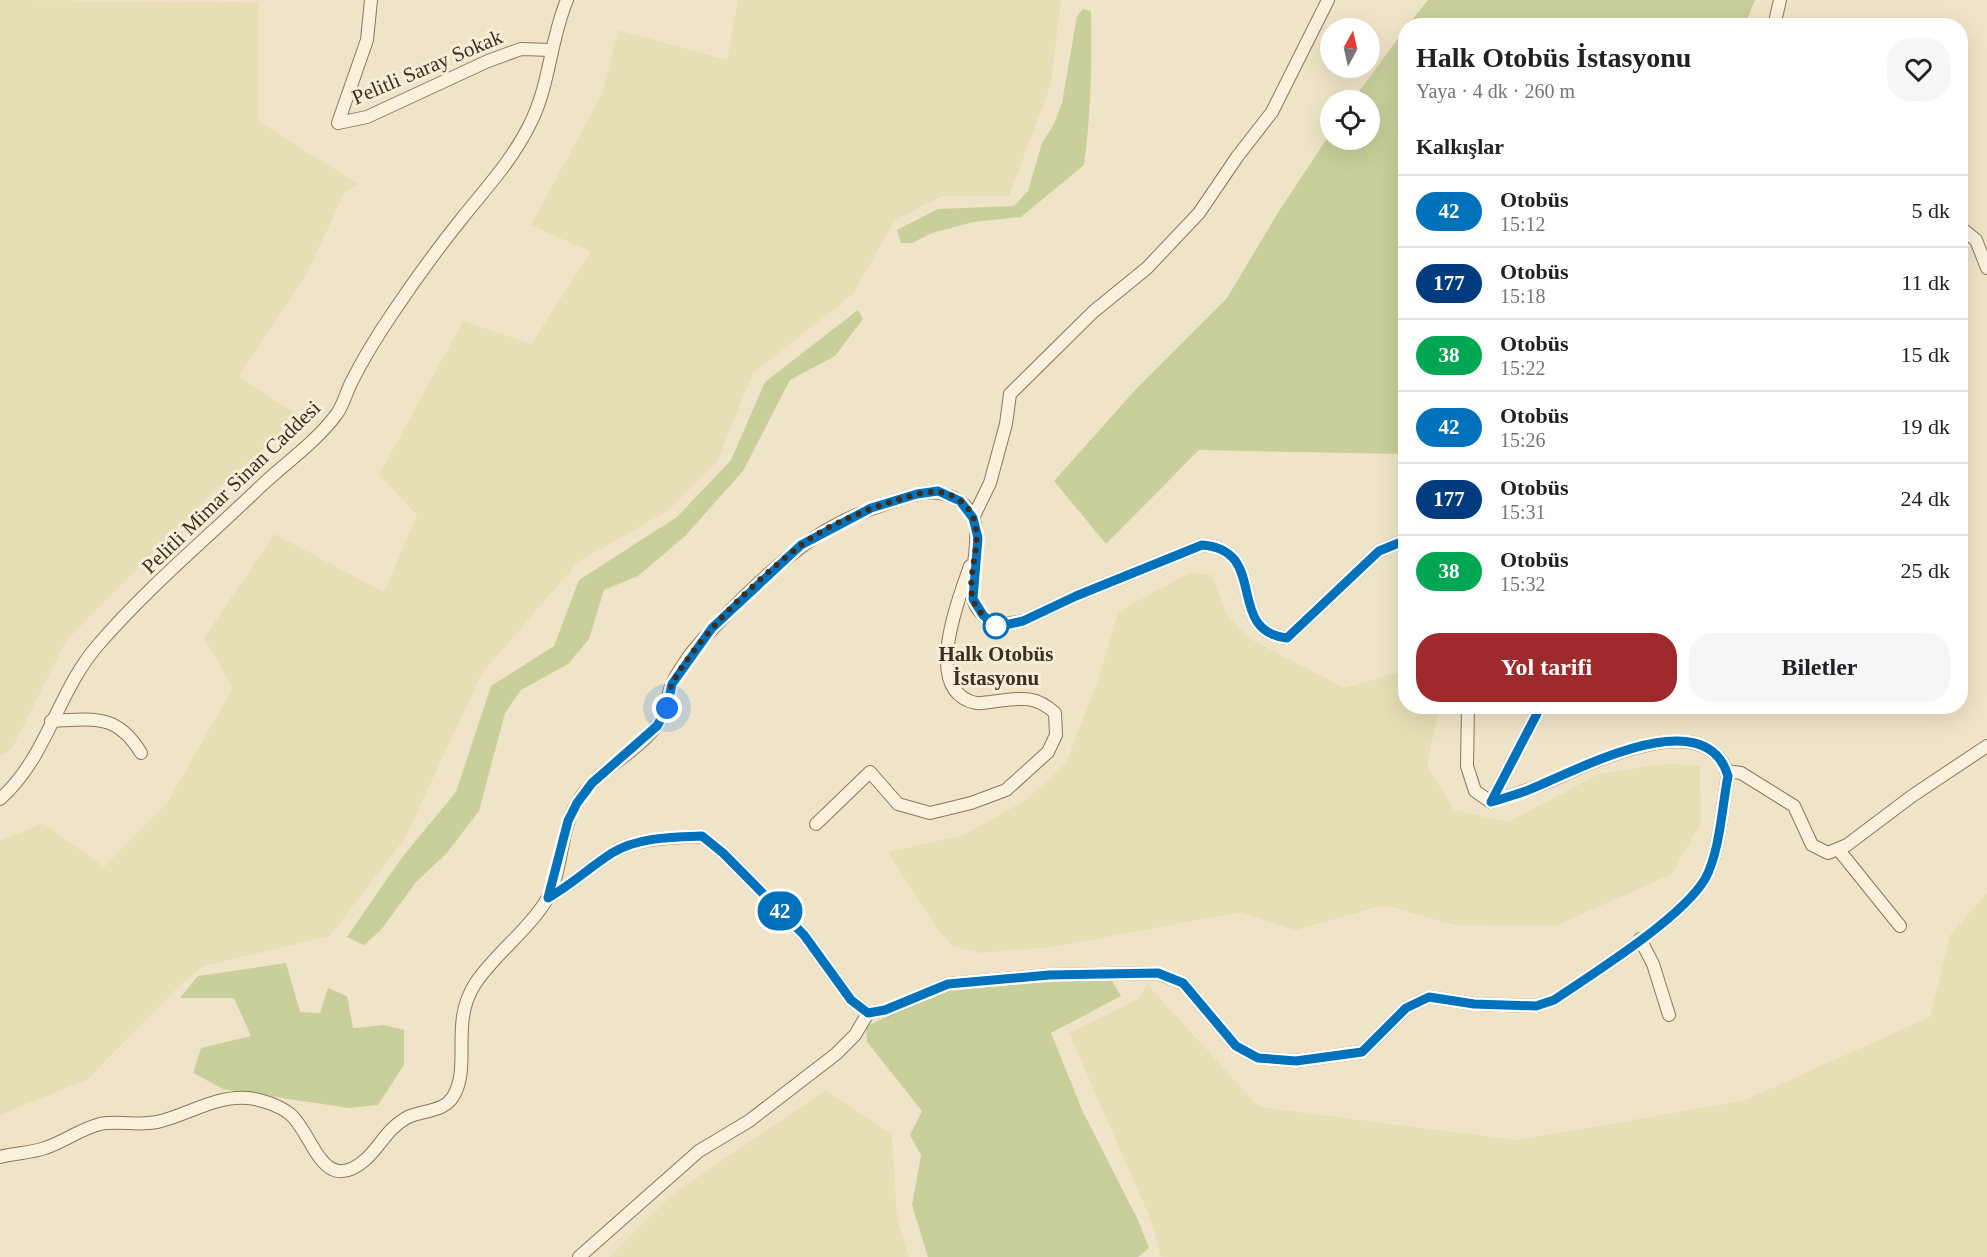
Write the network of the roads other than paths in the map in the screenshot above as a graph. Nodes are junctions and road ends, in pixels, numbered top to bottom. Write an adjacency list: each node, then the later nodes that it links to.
1 (371, 0): 6 (street, Pelitli Saray Sokak)
2 (567, 0): 6 (street, Pelitli Mimar Sinan Caddesi)
3 (1328, 0): 9 (street)
4 (1780, 0): 5 (street)
5 (1776, 18)
6 (552, 50): 14 (street, Pelitli Mimar Sinan Caddesi)
7 (1968, 234): 8 (street)
8 (1987, 268)
9 (973, 518): 10 (street); 22 (street)
10 (977, 542): 11 (street); 20 (street)
11 (1398, 543)
12 (1468, 714): 19 (street)
13 (1537, 714): 19 (street)
14 (51, 721): 16 (street); 18 (street, Pelitli Mimar Sinan Caddesi)
15 (1987, 746): 21 (street)
16 (141, 753)
17 (1726, 771): 19 (street); 21 (street); 24 (street)
18 (0, 799)
19 (1491, 802)
20 (816, 824)
21 (1838, 849): 23 (street)
22 (548, 898): 25 (street); 27 (street)
23 (1900, 926)
24 (1640, 939): 25 (street); 26 (street)
25 (868, 1013): 28 (street)
26 (1669, 1014)
27 (0, 1156)
28 (579, 1257)

